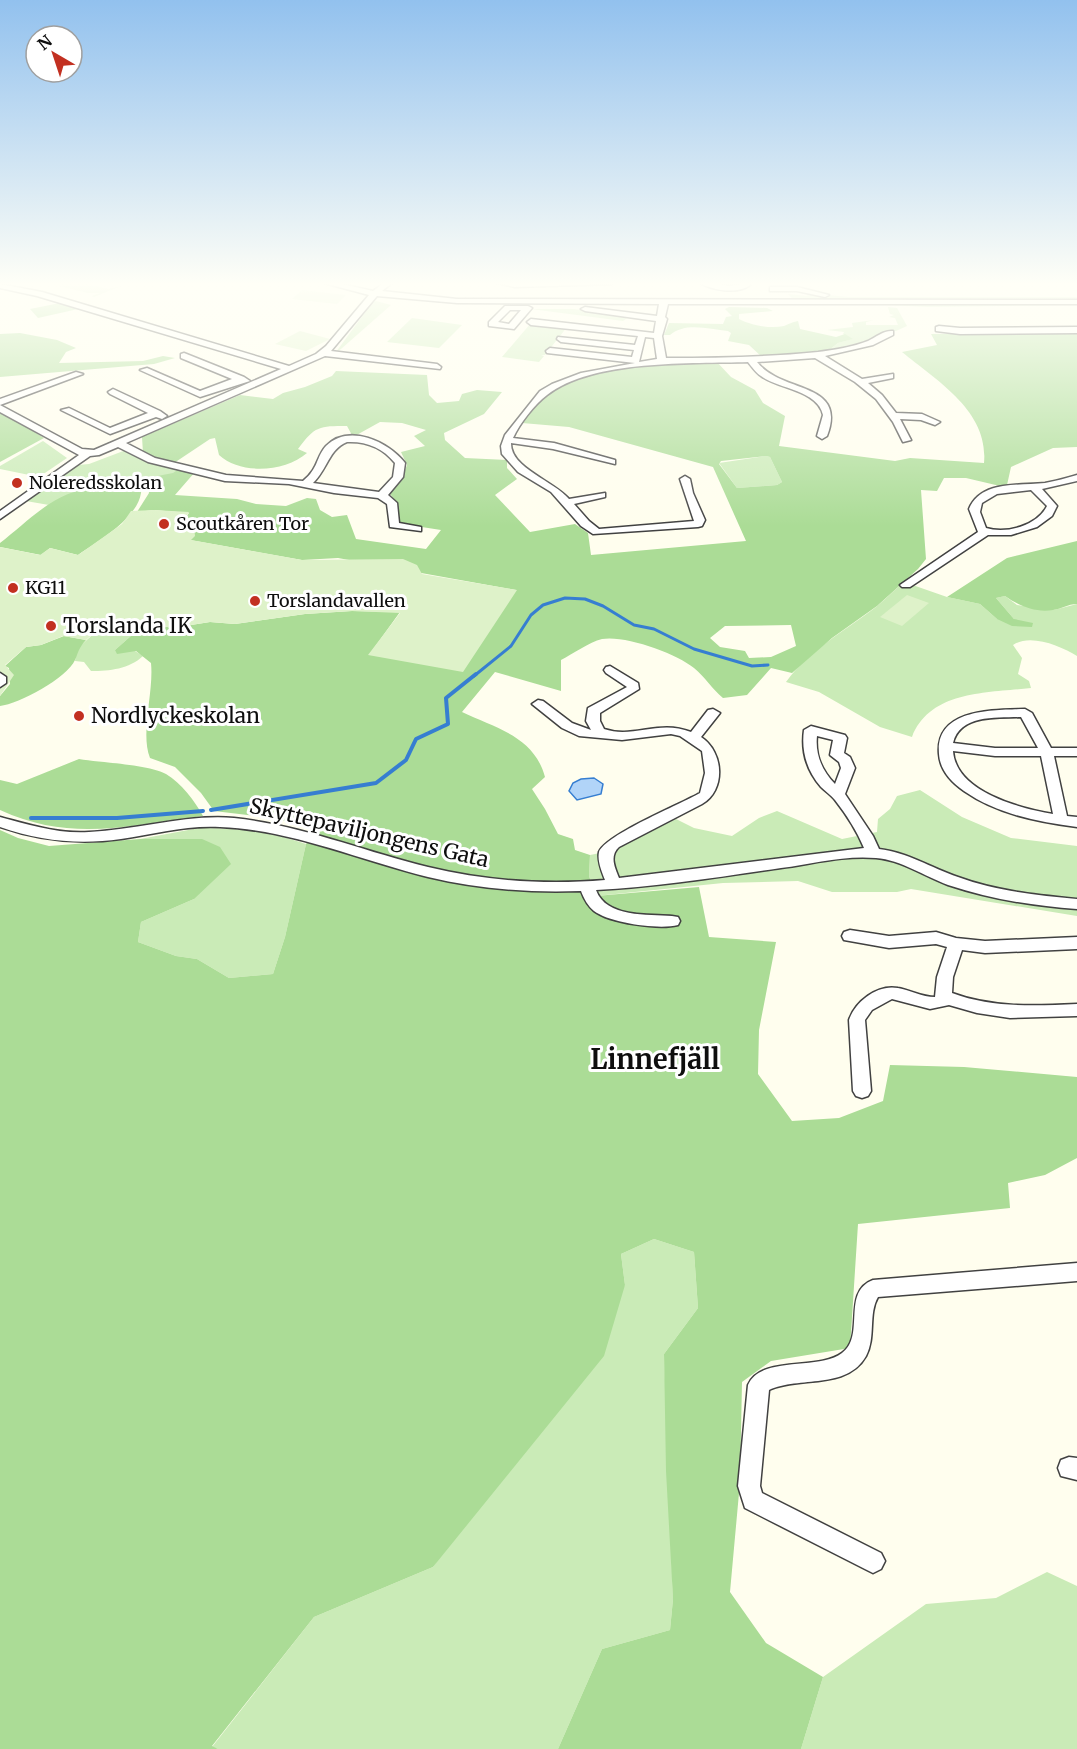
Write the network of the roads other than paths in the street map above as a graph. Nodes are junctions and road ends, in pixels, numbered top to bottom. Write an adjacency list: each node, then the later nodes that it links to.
1 (203, 364): 13 (street)
2 (272, 364): 9 (street)
3 (301, 364): 9 (street)
4 (411, 364): 8 (street)
5 (648, 364): 25 (street)
6 (754, 364): 24 (street)
7 (833, 364): 14 (street)
8 (436, 367)
9 (290, 369): 15 (street)
10 (144, 370): 13 (street)
11 (79, 374): 17 (street)
12 (890, 376): 14 (street)
13 (241, 379): 15 (street)
14 (863, 381): 21 (street)
15 (254, 385): 22 (street)
16 (113, 393): 20 (street)
17 (0, 402)
18 (0, 408): 28 (street)
19 (66, 410): 20 (street)
20 (158, 413): 22 (street)
21 (896, 416): 23 (street); 26 (street)
22 (172, 420): 27 (street)
23 (936, 422)
24 (822, 436)
25 (507, 440): 29 (street); 36 (street)
26 (906, 440)
27 (119, 443): 28 (street); 32 (street)
28 (86, 454): 37 (street)
29 (611, 462)
30 (1077, 478): 33 (street)
31 (685, 479): 36 (street)
32 (305, 484): 34 (street); 34 (street)
33 (1034, 487): 39 (street); 39 (street)
34 (381, 495): 38 (street)
35 (601, 495): 36 (street)
36 (568, 502)
37 (0, 516)
38 (417, 529)
39 (986, 532): 40 (street)
40 (906, 585)
41 (610, 670): 46 (street)
42 (0, 676): 43 (street)
43 (0, 683)
44 (538, 704): 46 (street)
45 (713, 713): 47 (street)
46 (599, 732): 47 (street)
47 (694, 738): 56 (street)
48 (945, 749): 50 (street); 50 (street); 52 (street)
49 (1077, 752): 50 (street)
50 (1047, 756): 52 (street)
51 (838, 794): 55 (street)
52 (1061, 820): 54 (street)
53 (0, 822): 57 (street, Skyttepaviljongens Gata)
54 (1077, 822)
55 (873, 853): 56 (street, Skyttepaviljongens Gata); 58 (street)
56 (614, 885): 57 (street, Skyttepaviljongens Gata)
57 (587, 886): 59 (street)
58 (1077, 904)
59 (672, 921)
60 (850, 936): 62 (street)
61 (1077, 943): 62 (street)
62 (956, 944): 63 (street)
63 (945, 997): 64 (street); 65 (street)
64 (1077, 1010)
65 (862, 1091)
66 (1077, 1272): 67 (street)
67 (873, 1561)

